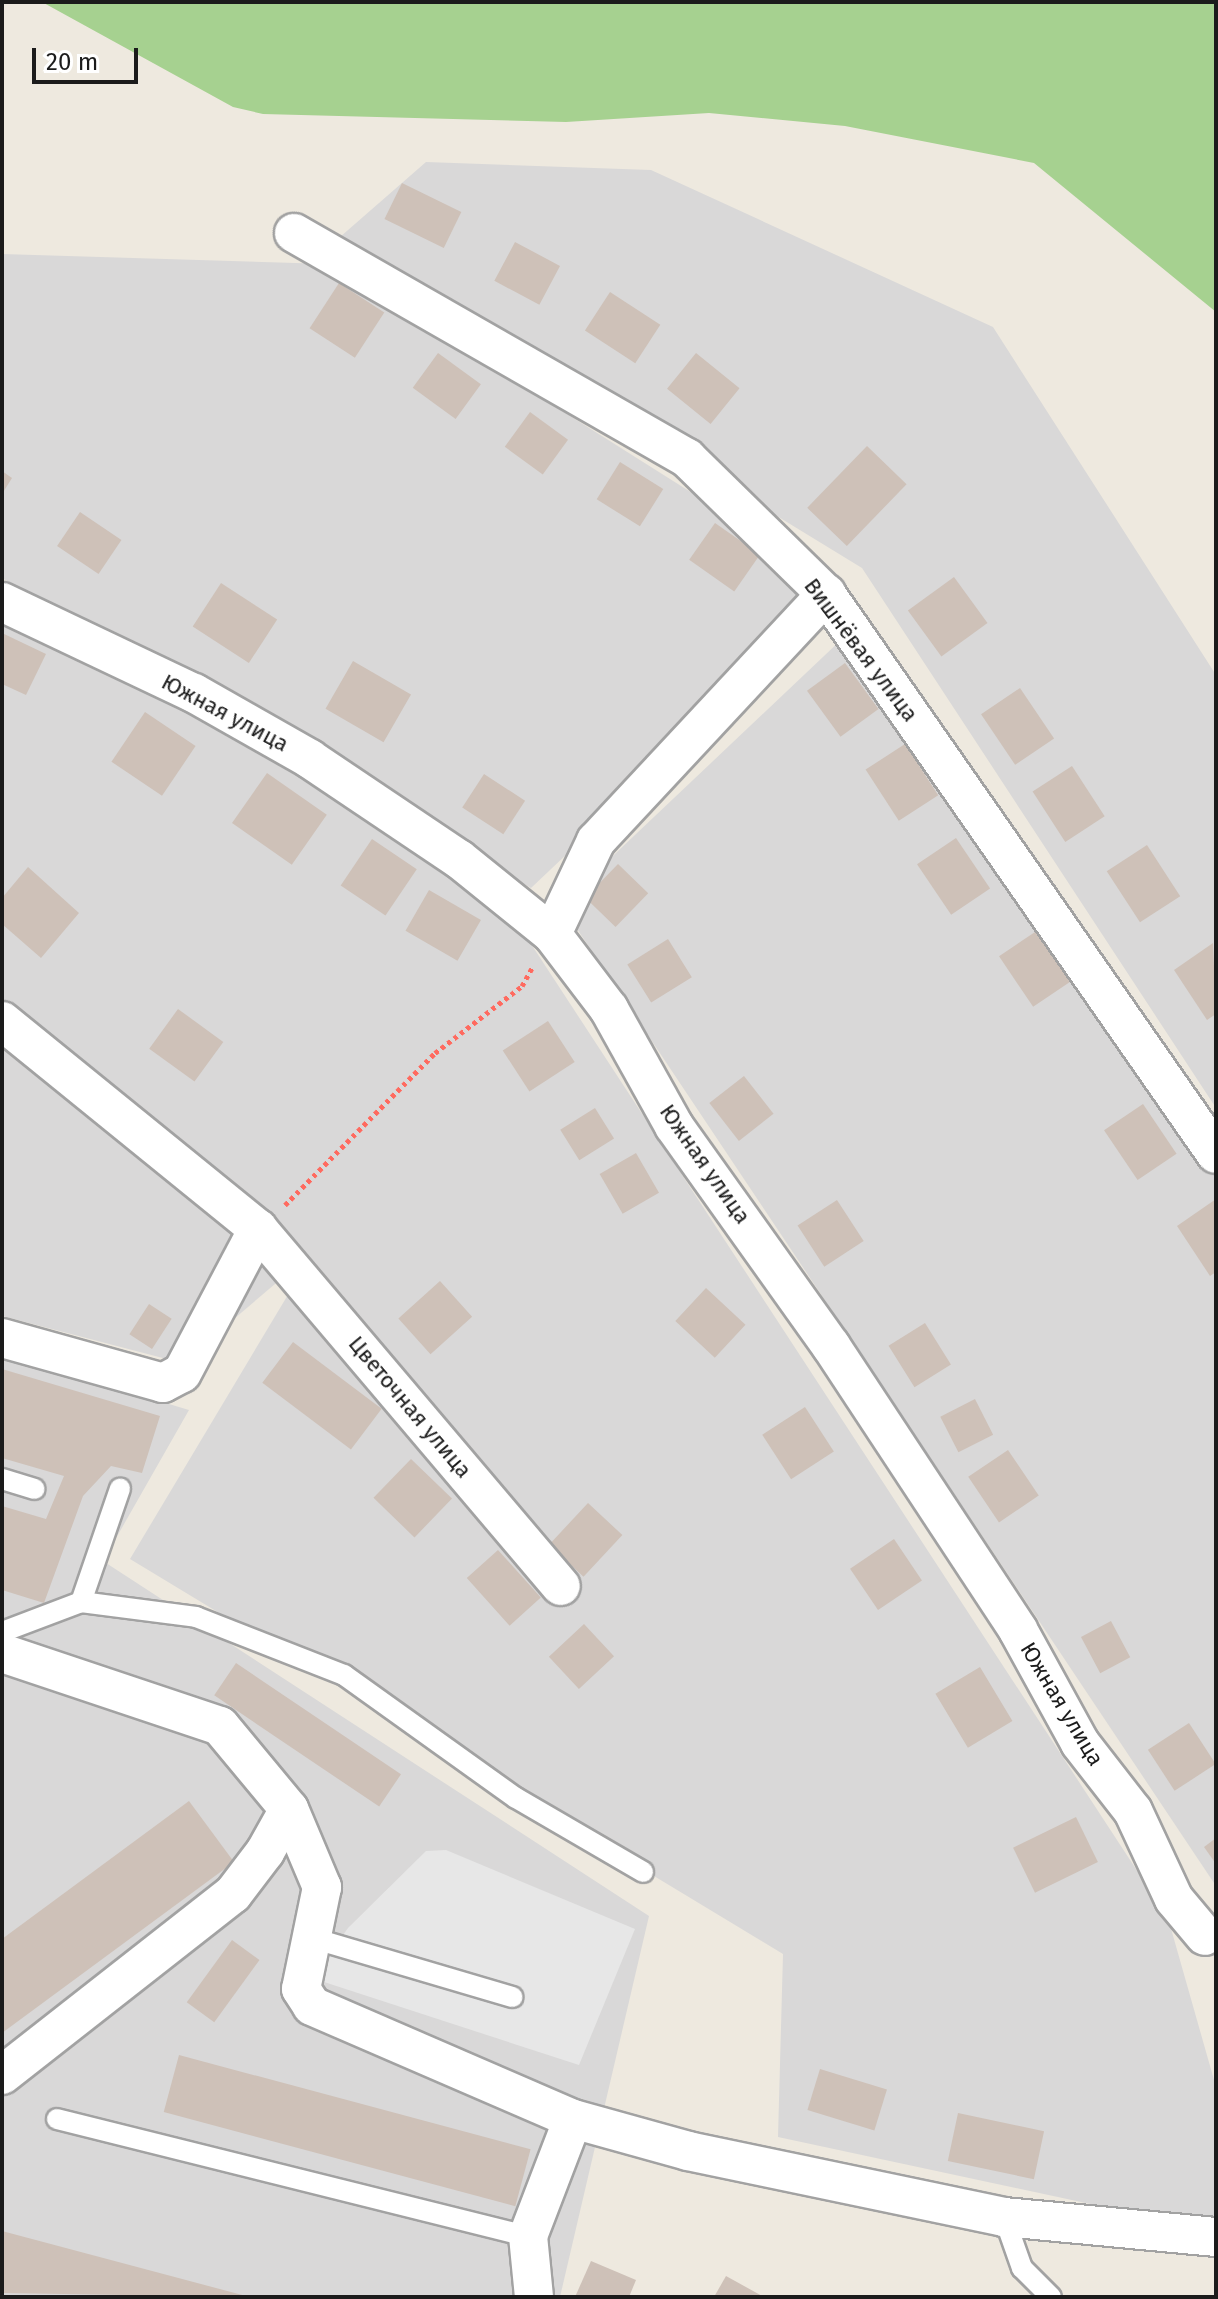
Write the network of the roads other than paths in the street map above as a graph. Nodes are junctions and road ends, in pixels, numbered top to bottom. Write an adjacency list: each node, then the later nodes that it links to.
1 (294, 233): 2 (street, Вишнёвая улица)
2 (826, 594): 4 (street); 6 (street, Вишнёвая улица)
3 (2, 602): 4 (street, Южная улица)
4 (552, 934): 18 (street, Южная улица)
5 (2, 1021): 7 (street, Цветочная улица)
6 (1216, 1154)
7 (258, 1229): 8 (street); 12 (street, Цветочная улица)
8 (2, 1338)
9 (2, 1479): 10 (lane)
10 (34, 1489)
11 (120, 1489): 13 (lane)
12 (561, 1586)
13 (81, 1602): 14 (lane); 17 (lane)
14 (2, 1632)
15 (2, 1653): 16 (street)
16 (289, 1809): 19 (street); 21 (street)
17 (643, 1872)
18 (1205, 1936)
19 (312, 1938): 20 (lane); 23 (street)
20 (513, 1997)
21 (2, 2075)
22 (57, 2119): 25 (lane)
23 (573, 2119): 24 (street); 25 (street)
24 (1004, 2217): 26 (street); 28 (lane)
25 (528, 2236): 27 (street)
26 (1216, 2237)
27 (534, 2297)
28 (1051, 2297)

